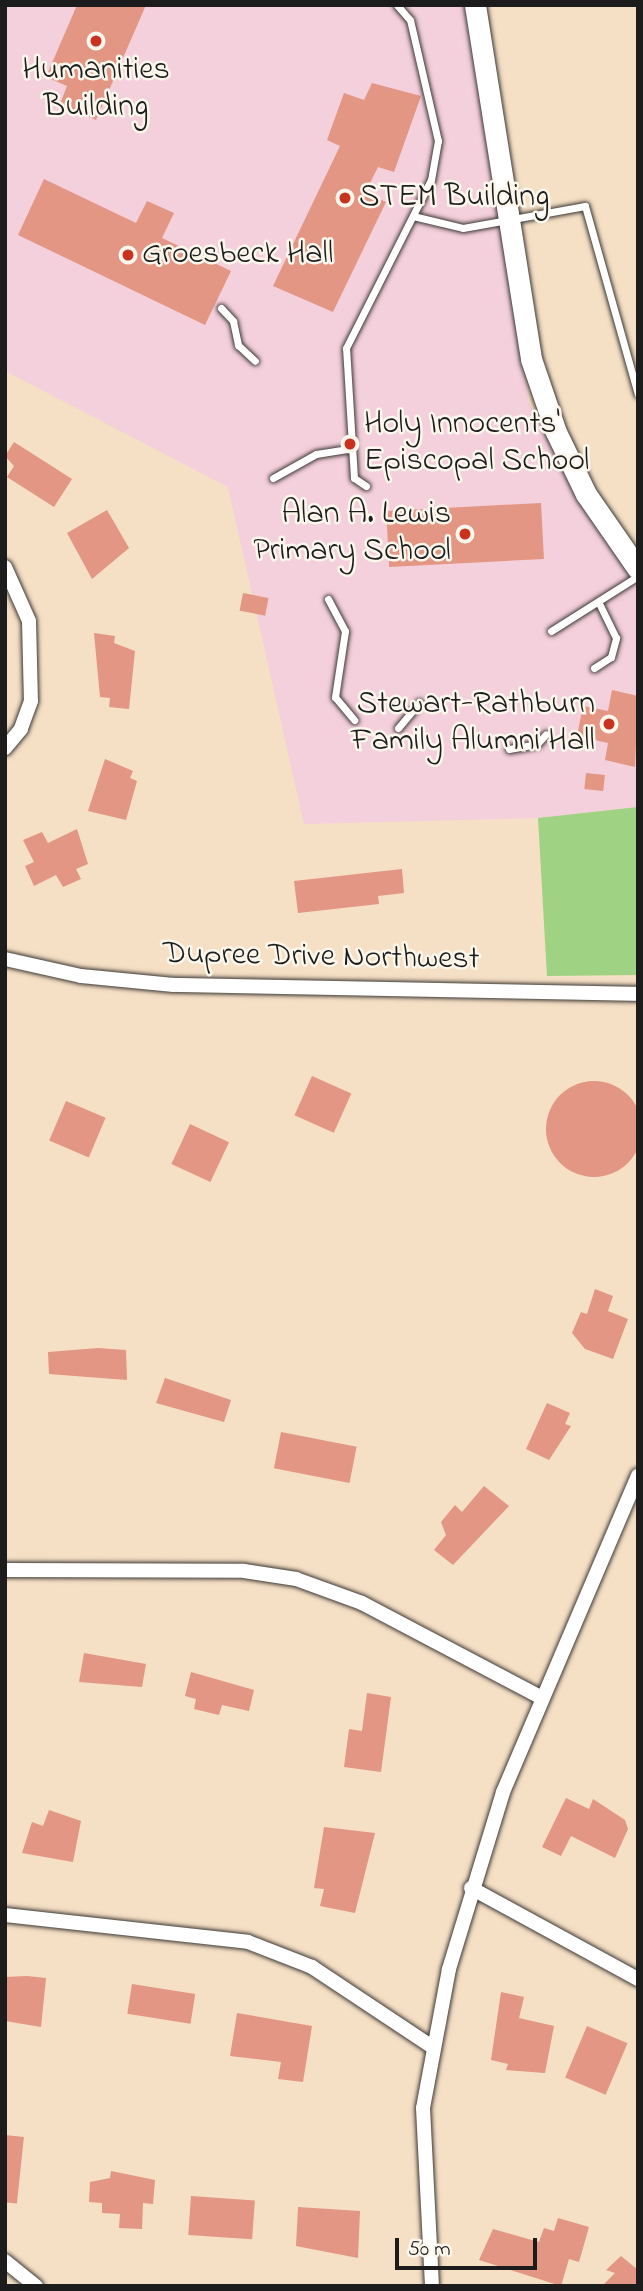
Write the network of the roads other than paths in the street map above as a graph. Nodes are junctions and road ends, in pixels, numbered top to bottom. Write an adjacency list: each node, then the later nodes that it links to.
1 (397, 5): 3 (lane)
2 (475, 5): 4 (street)
3 (413, 216): 4 (lane); 8 (lane)
4 (513, 222): 7 (lane); 12 (street)
5 (221, 309): 6 (lane)
6 (255, 361)
7 (638, 394)
8 (352, 448): 9 (lane); 10 (lane)
9 (273, 478)
10 (366, 486)
11 (5, 568): 22 (street)
12 (638, 569)
13 (638, 576): 15 (lane)
14 (328, 599): 19 (lane)
15 (600, 605): 16 (lane); 17 (lane)
16 (551, 631)
17 (594, 668)
18 (419, 703): 20 (lane)
19 (354, 720)
20 (398, 729)
21 (546, 734): 23 (lane)
22 (5, 748)
23 (509, 749)
24 (5, 959): 25 (street, Dupree Drive Northwest)
25 (638, 994)
26 (638, 1476): 28 (street)
27 (5, 1570): 28 (street)
28 (540, 1697): 29 (street)
29 (471, 1888): 31 (street); 32 (street)
30 (5, 1914): 32 (street)
31 (638, 1979)
32 (431, 2046): 35 (street)
33 (5, 2261): 34 (street)
34 (36, 2286)
35 (432, 2286)

